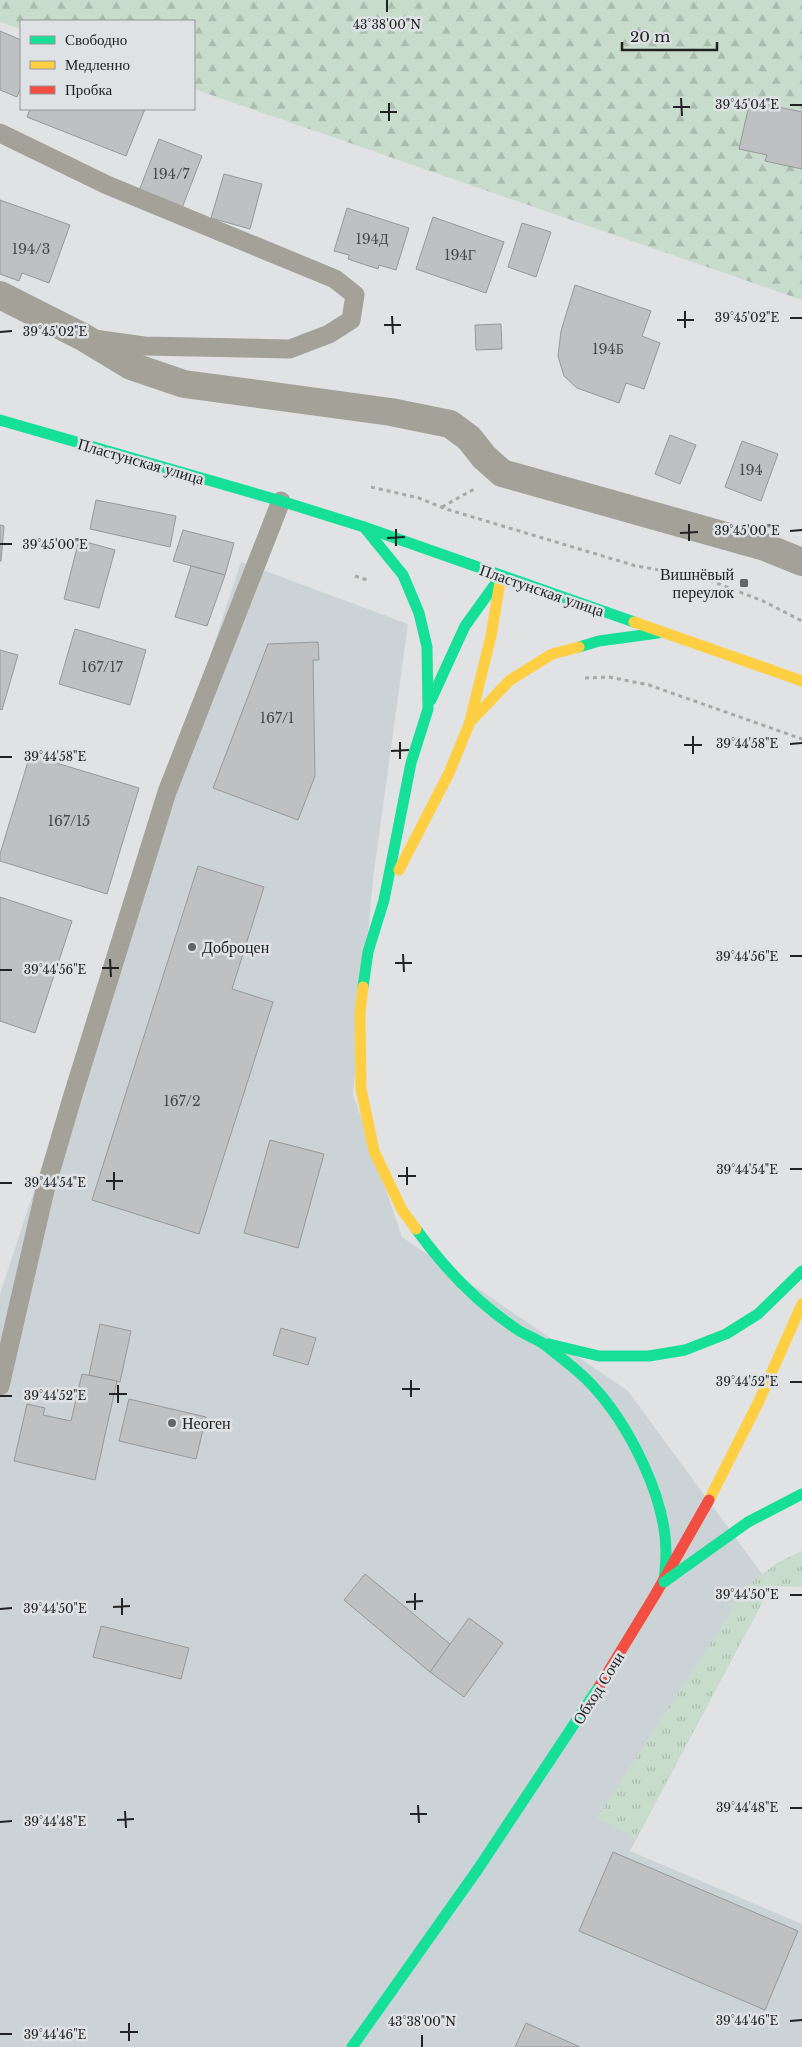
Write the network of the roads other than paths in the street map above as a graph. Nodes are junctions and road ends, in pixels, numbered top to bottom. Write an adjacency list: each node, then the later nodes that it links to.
1 (0, 133): 3 (lane)
2 (0, 295): 3 (street)
3 (83, 337): 7 (street)
4 (0, 420): 5 (main road, Пластунская улица)
5 (281, 501): 6 (main road, Пластунская улица); 17 (lane)
6 (364, 527): 8 (main road, Пластунская улица); 11 (main road)
7 (802, 562)
8 (501, 576): 9 (main road, Пластунская улица); 11 (main road); 12 (main road)
9 (665, 632): 10 (main road, Пластунская улица); 12 (main road)
10 (802, 681)
11 (428, 709): 13 (main road)
12 (470, 722): 13 (main road)
13 (384, 900): 16 (main road)
14 (802, 1272): 16 (main road)
15 (802, 1304): 19 (main road, Обход Сочи)
16 (543, 1343): 19 (main road)
17 (0, 1386)
18 (802, 1494): 19 (main road, bridge)
19 (664, 1582): 20 (main road, Обход Сочи)
20 (352, 2047)

